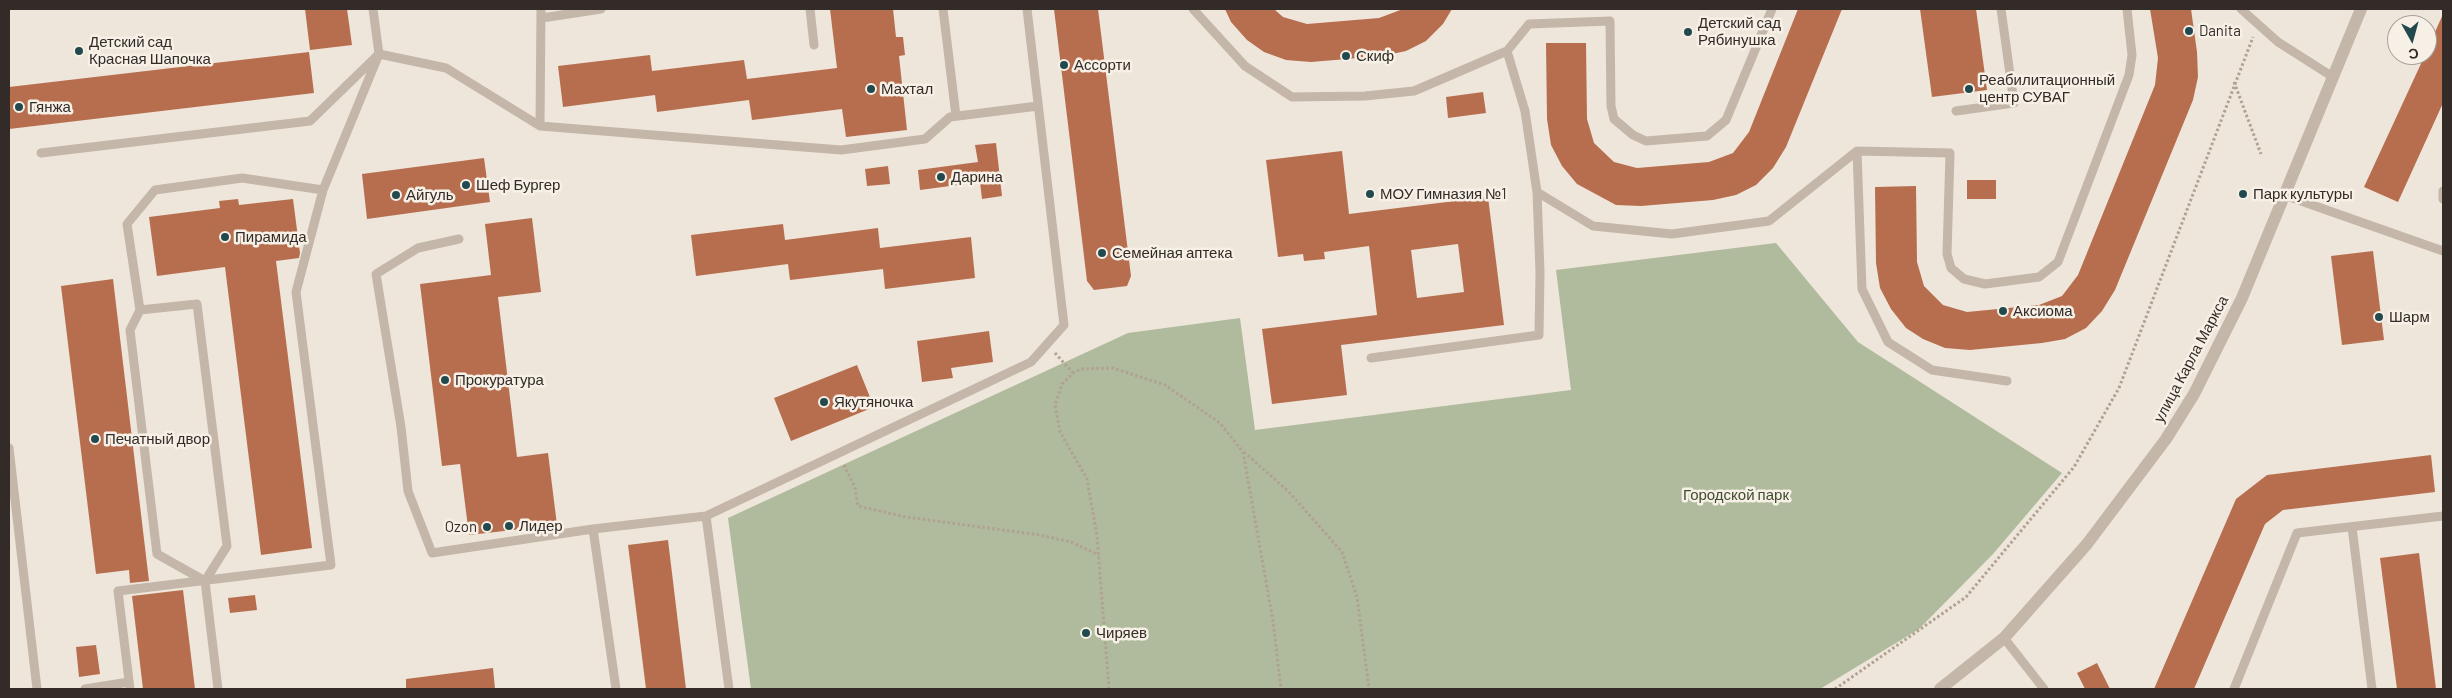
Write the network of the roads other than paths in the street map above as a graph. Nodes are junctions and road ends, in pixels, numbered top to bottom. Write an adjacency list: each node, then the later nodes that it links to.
1 (373, 9): 15 (lane)
2 (601, 9): 12 (lane)
3 (810, 9): 13 (lane)
4 (943, 9): 19 (lane)
5 (1027, 9): 17 (lane)
6 (1193, 9): 14 (lane)
7 (1772, 9): 14 (lane)
8 (2001, 9): 18 (lane)
9 (2127, 9): 21 (lane)
10 (2241, 9): 16 (lane)
11 (2362, 9): 16 (street, улица Карла Маркса)
12 (542, 14): 20 (lane)
13 (814, 45)
14 (1507, 51): 24 (lane)
15 (379, 54): 20 (lane); 22 (lane); 23 (lane)
16 (2333, 76): 26 (street, улица Карла Маркса)
17 (1038, 106): 19 (lane); 34 (lane)
18 (1956, 111)
19 (956, 116): 20 (lane)
20 (540, 126)
21 (1857, 151): 24 (lane); 32 (lane)
22 (41, 153)
23 (323, 190): 30 (lane); 38 (lane)
24 (1537, 192): 31 (lane)
25 (2443, 192): 27 (lane)
26 (2284, 195): 29 (lane); 39 (street, улица Карла Маркса)
27 (2443, 199)
28 (459, 239): 37 (lane)
29 (2443, 251)
30 (140, 310): 38 (lane); 38 (lane)
31 (1371, 358)
32 (2007, 381)
33 (9, 448): 41 (lane)
34 (706, 516): 37 (lane); 45 (lane)
35 (2443, 516): 36 (lane)
36 (2352, 527): 48 (lane); 49 (lane)
37 (593, 529): 44 (lane)
38 (205, 580): 40 (lane); 43 (lane)
39 (2004, 638): 46 (street, улица Карла Маркса); 47 (lane)
40 (130, 686): 42 (lane)
41 (37, 689)
42 (85, 689)
43 (218, 689)
44 (616, 689)
45 (729, 689)
46 (1940, 689)
47 (2044, 689)
48 (2234, 689)
49 (2372, 689)

